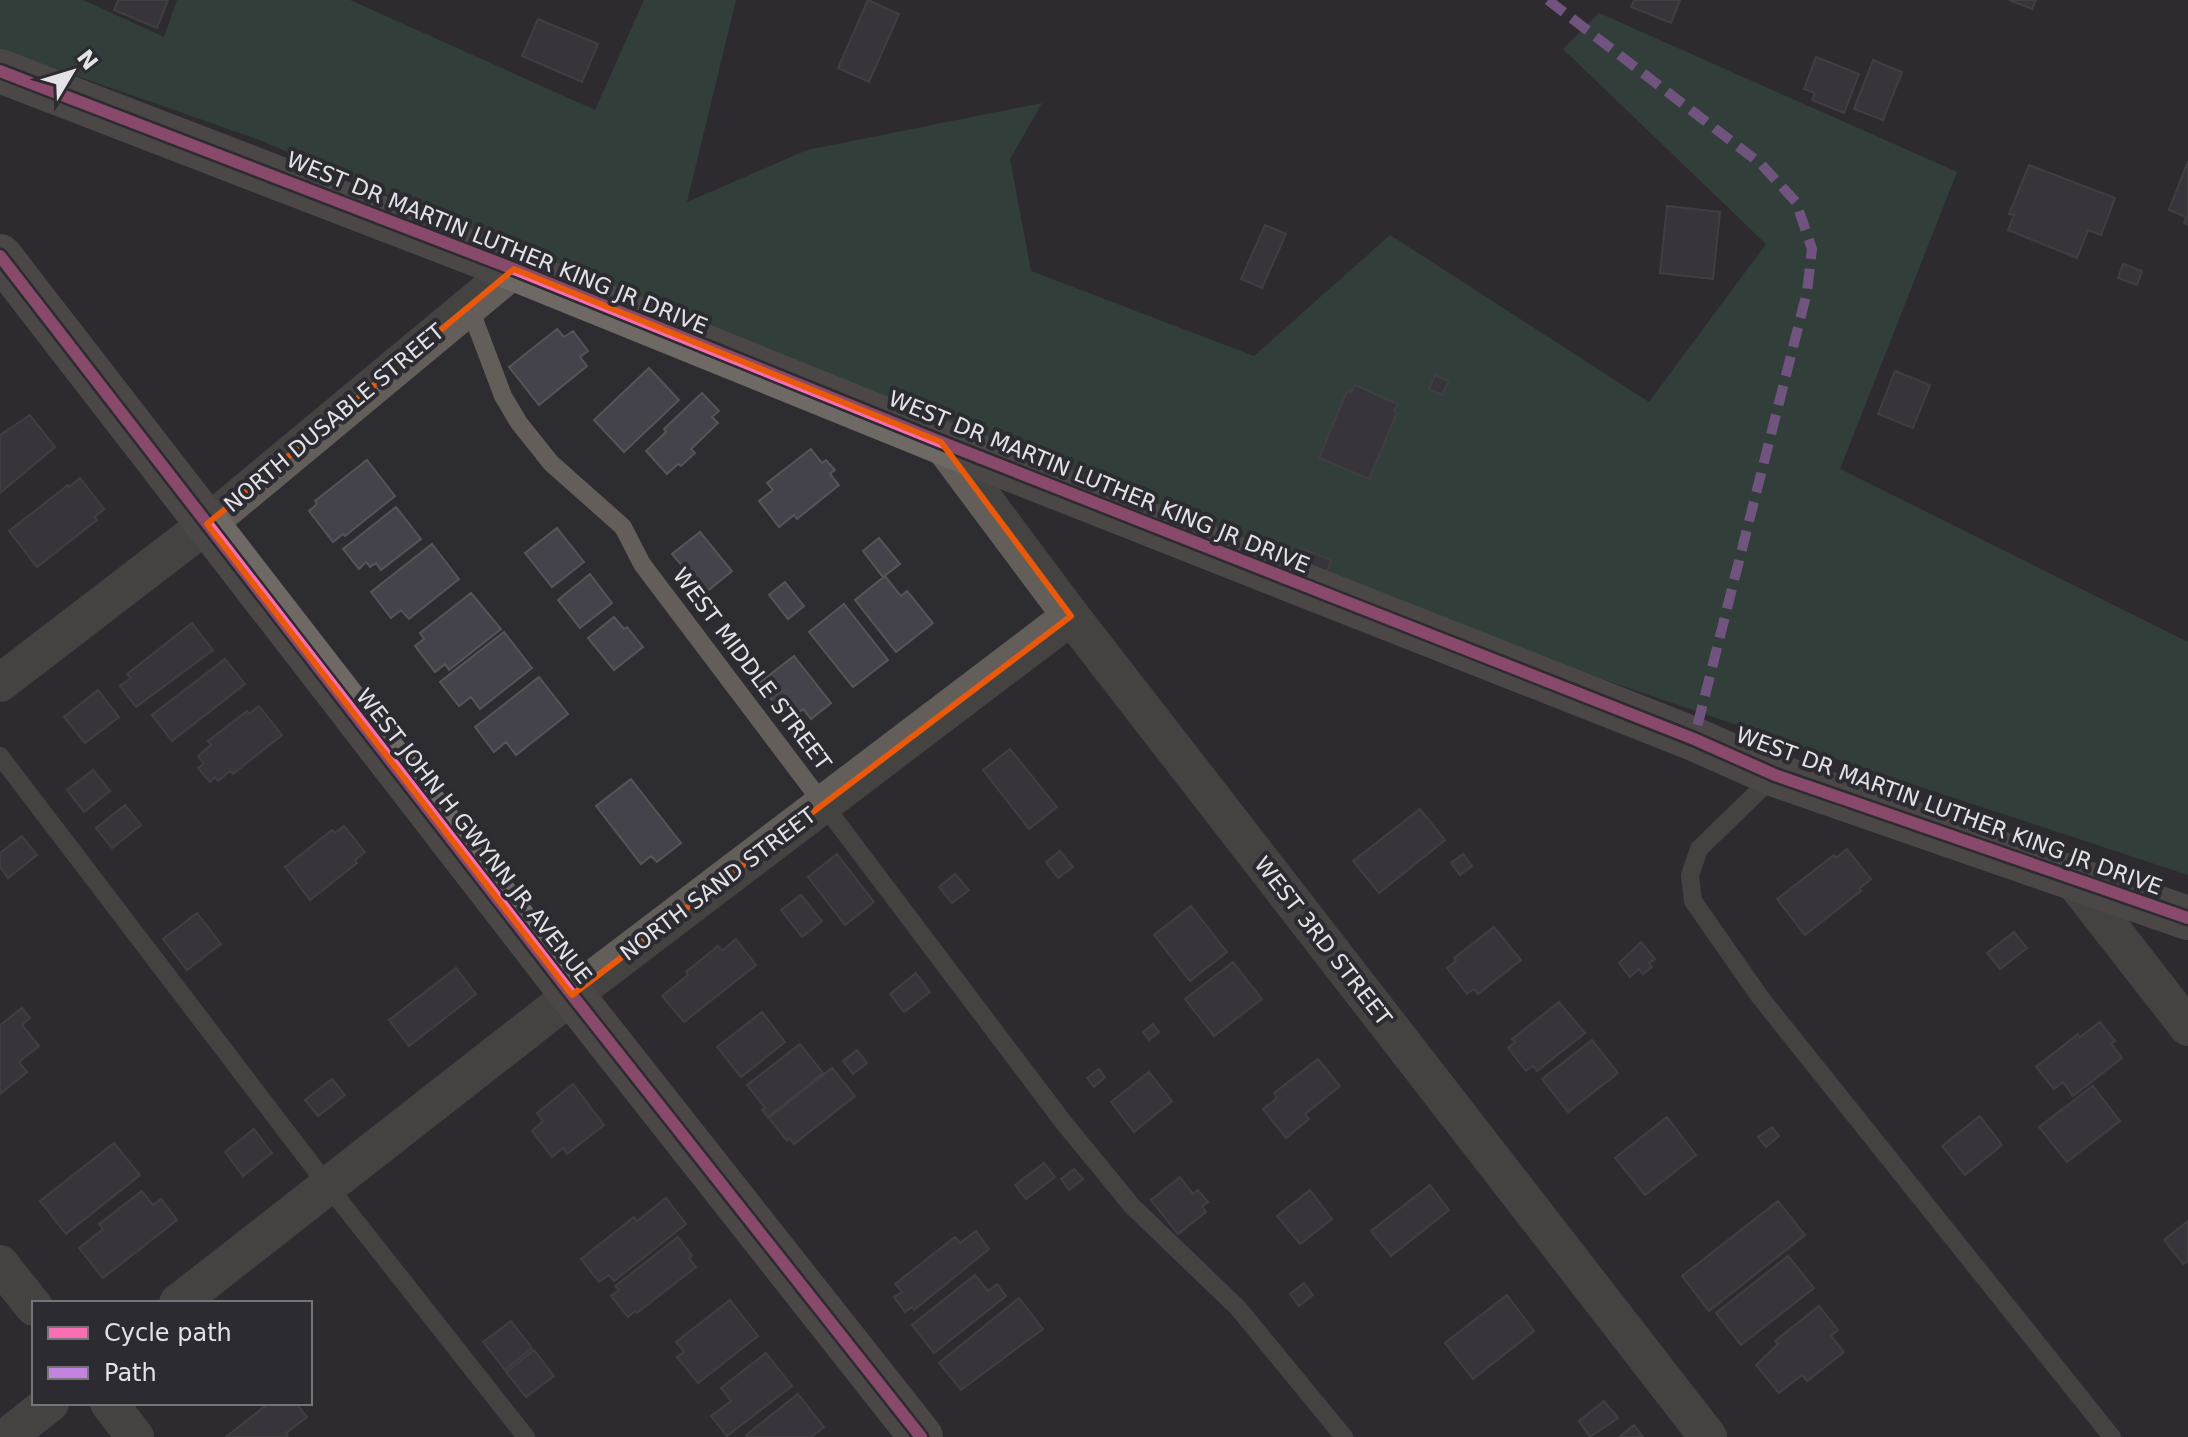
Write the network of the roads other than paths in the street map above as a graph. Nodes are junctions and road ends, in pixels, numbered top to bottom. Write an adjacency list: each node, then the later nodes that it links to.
1 (0, 71): 3 (street, WEST DR MARTIN LUTHER KING JR DRIVE)
2 (0, 256): 6 (street, WEST JOHN H GWYNN JR AVENUE)
3 (514, 269): 4 (street, NORTH DUSABLE STREET); 5 (street, WEST DR MARTIN LUTHER KING JR DRIVE)
4 (469, 306): 6 (street, NORTH DUSABLE STREET); 11 (lane, WEST MIDDLE STREET)
5 (941, 442): 7 (street, WEST 3RD STREET); 10 (street, WEST DR MARTIN LUTHER KING JR DRIVE)
6 (207, 524): 8 (street, NORTH DUSABLE STREET); 14 (street, WEST JOHN H GWYNN JR AVENUE)
7 (1071, 616): 11 (street, NORTH SAND STREET); 27 (street, WEST 3RD STREET)
8 (0, 683)
9 (0, 756): 16 (lane)
10 (1775, 775): 12 (street, WEST DR MARTIN LUTHER KING JR DRIVE); 28 (lane)
11 (824, 804): 14 (street, NORTH SAND STREET); 26 (lane, WEST MIDDLE STREET)
12 (2074, 881): 13 (street, WEST DR MARTIN LUTHER KING JR DRIVE); 15 (street)
13 (2188, 918)
14 (572, 995): 16 (street, NORTH SAND STREET); 25 (street, WEST JOHN H GWYNN JR AVENUE)
15 (2188, 1027)
16 (328, 1186): 18 (street, NORTH SAND STREET); 24 (lane)
17 (0, 1264): 19 (street)
18 (181, 1301)
19 (32, 1304)
20 (47, 1405): 22 (street)
21 (111, 1405): 23 (street)
22 (7, 1437)
23 (135, 1437)
24 (526, 1437)
25 (921, 1437)
26 (1344, 1437)
27 (1708, 1437)
28 (2112, 1437)

